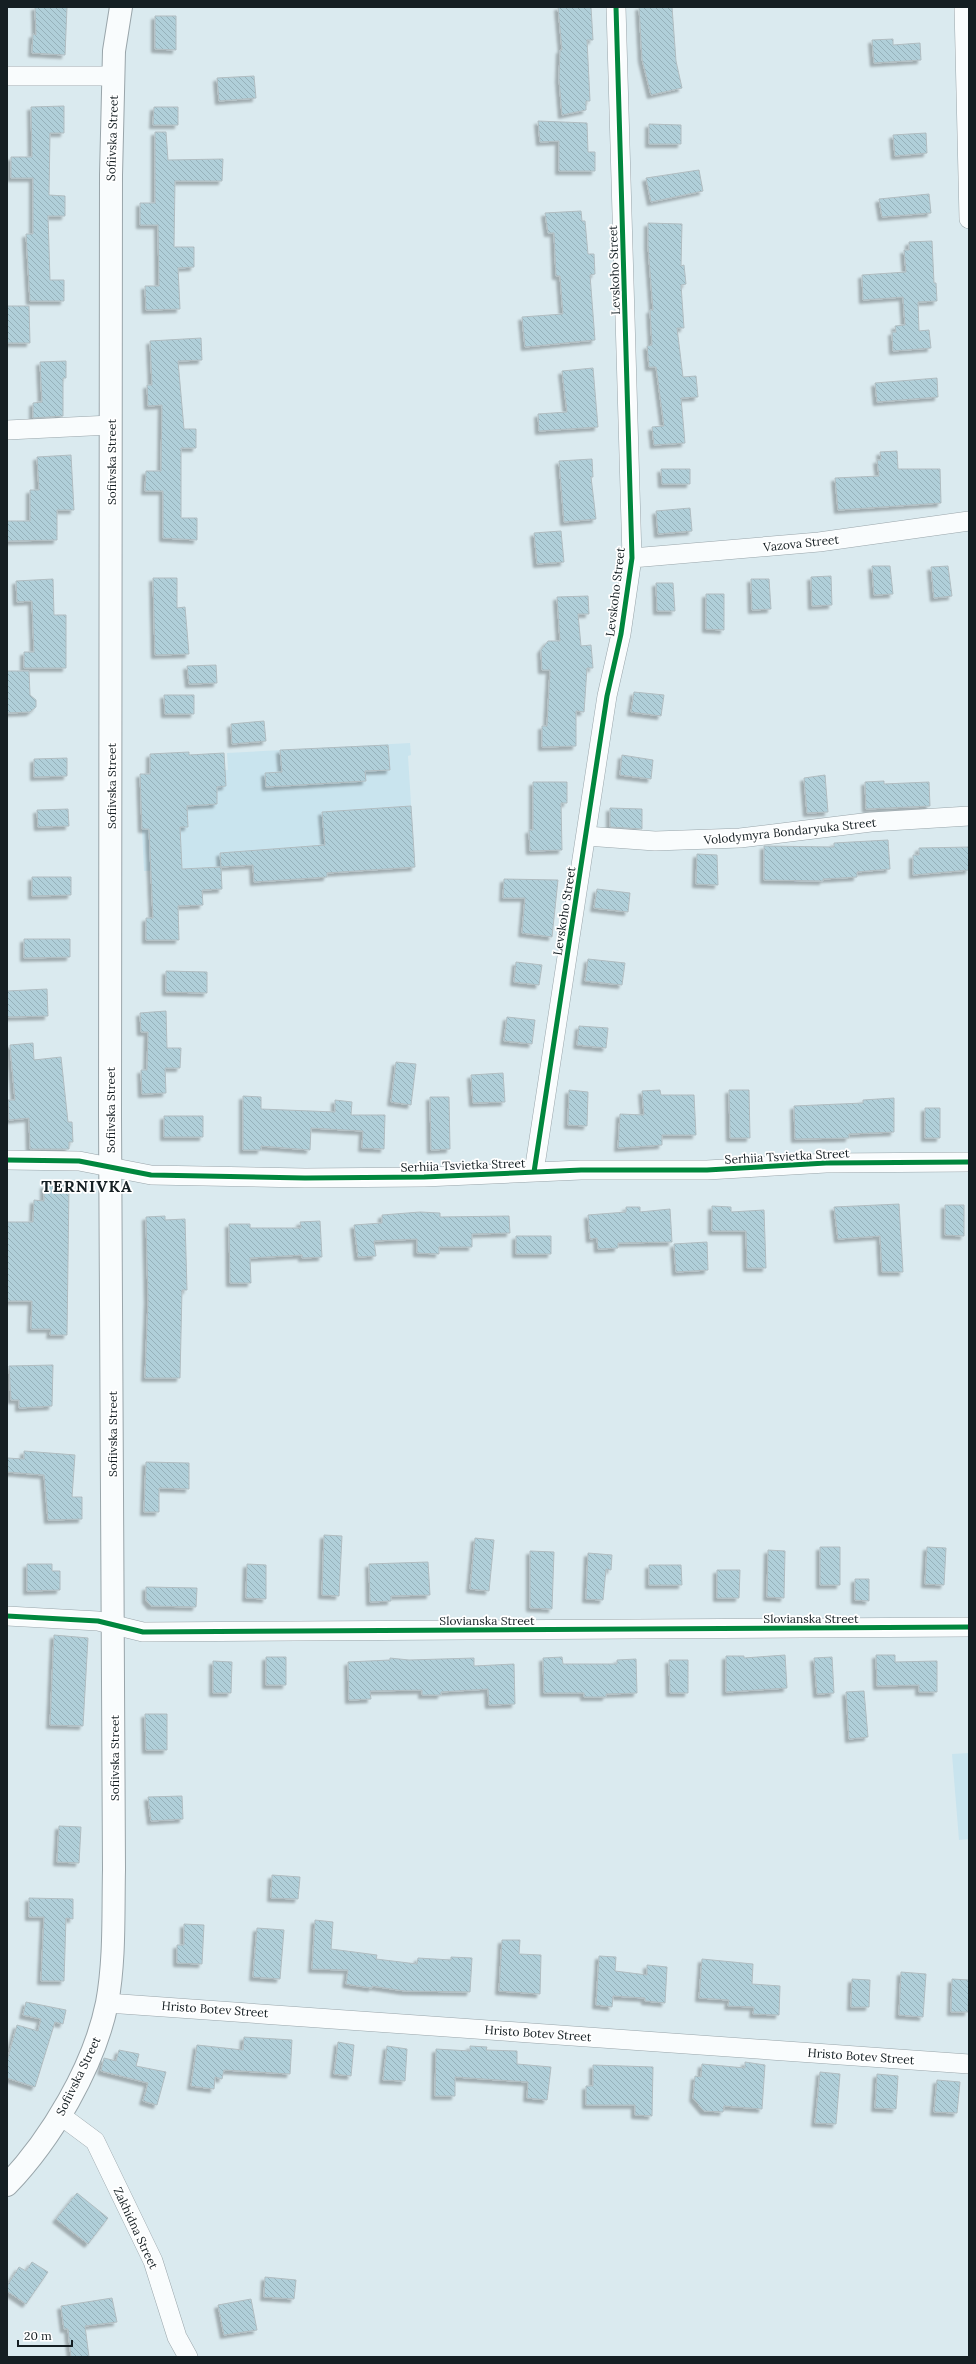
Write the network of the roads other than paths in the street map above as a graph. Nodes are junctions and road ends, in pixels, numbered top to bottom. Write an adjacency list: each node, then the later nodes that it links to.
1 (121, 7): 5 (main road, Sofiivska Street)
2 (616, 7): 10 (street, Levskoho Street)
3 (964, 7): 6 (street)
4 (7, 76): 5 (street)
5 (114, 76): 7 (main road, Sofiivska Street)
6 (969, 219)
7 (111, 426): 8 (street); 15 (main road, Sofiivska Street)
8 (7, 430)
9 (969, 521): 10 (street, Vazova Street)
10 (632, 558): 12 (street, Levskoho Street)
11 (969, 816): 12 (street, Volodymyra Bondaryuka Street)
12 (586, 836): 16 (street, Levskoho Street)
13 (7, 1160): 15 (street, Serhiia Tsvietka Street)
14 (969, 1162): 16 (street, Serhiia Tsvietka Street)
15 (110, 1168): 16 (street, Serhiia Tsvietka Street); 18 (main road, Sofiivska Street)
16 (534, 1172)
17 (7, 1616): 18 (street, Slovianska Street)
18 (113, 1625): 19 (street, Slovianska Street); 20 (main road, Sofiivska Street)
19 (969, 1627)
20 (107, 2003): 21 (street, Hristo Botev Street); 22 (main road, Sofiivska Street)
21 (969, 2064)
22 (60, 2115): 23 (main road, Sofiivska Street); 24 (street, Zakhidna Street)
23 (7, 2185)
24 (188, 2357)

